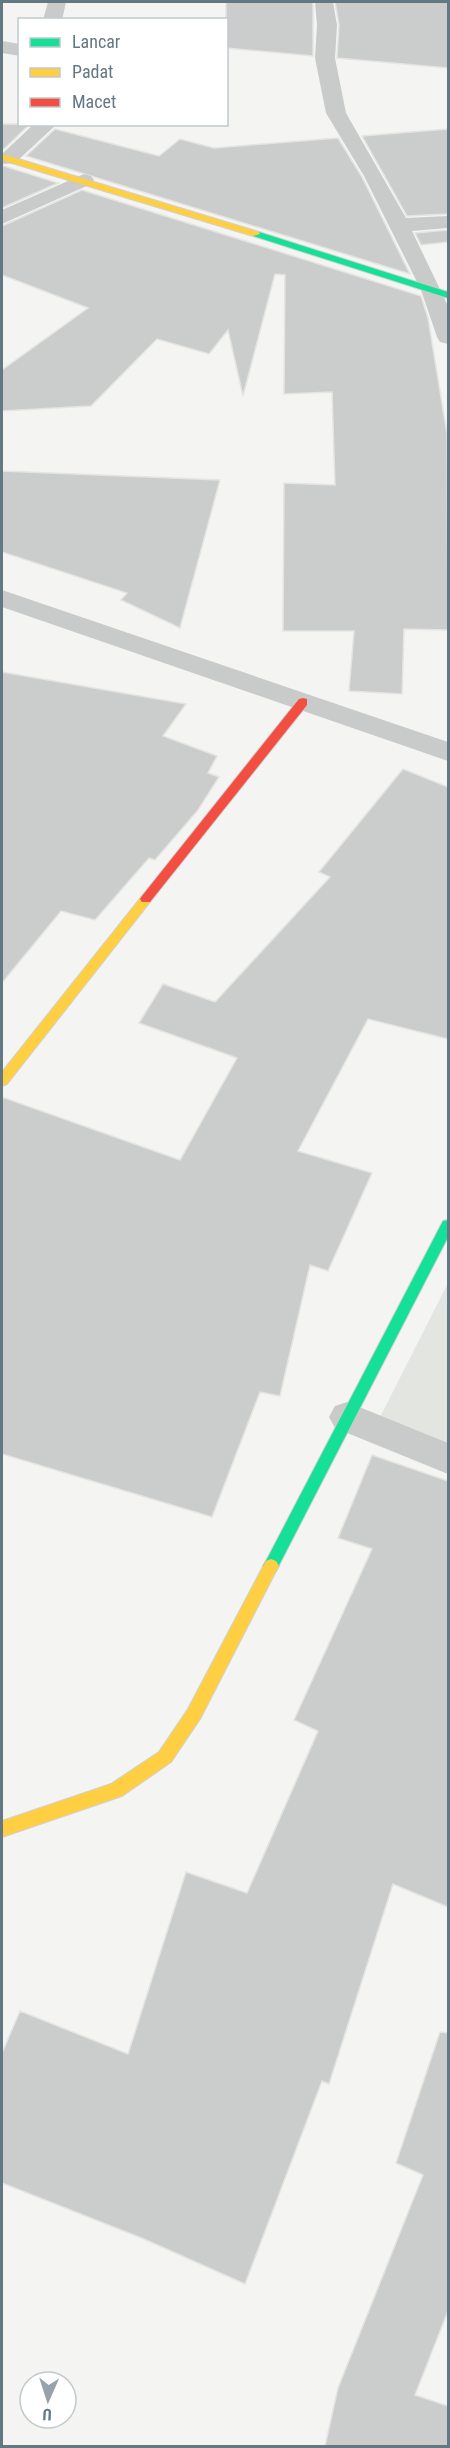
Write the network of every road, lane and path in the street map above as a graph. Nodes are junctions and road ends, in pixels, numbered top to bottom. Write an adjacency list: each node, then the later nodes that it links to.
1 (57, 2): 3 (street)
2 (324, 2): 11 (street)
3 (53, 18)
4 (2, 47): 5 (street)
5 (18, 50)
6 (45, 126): 7 (street)
7 (5, 158): 8 (street)
8 (84, 180): 9 (street); 12 (street)
9 (2, 218)
10 (448, 222): 11 (street)
11 (397, 225): 12 (street)
12 (440, 292): 13 (street)
13 (448, 337)
14 (2, 598): 15 (street)
15 (303, 702): 16 (street); 17 (street)
16 (448, 752)
17 (2, 1081)
18 (448, 1225): 19 (street)
19 (347, 1417): 20 (street); 21 (street)
20 (448, 1459)
21 (2, 1829)

